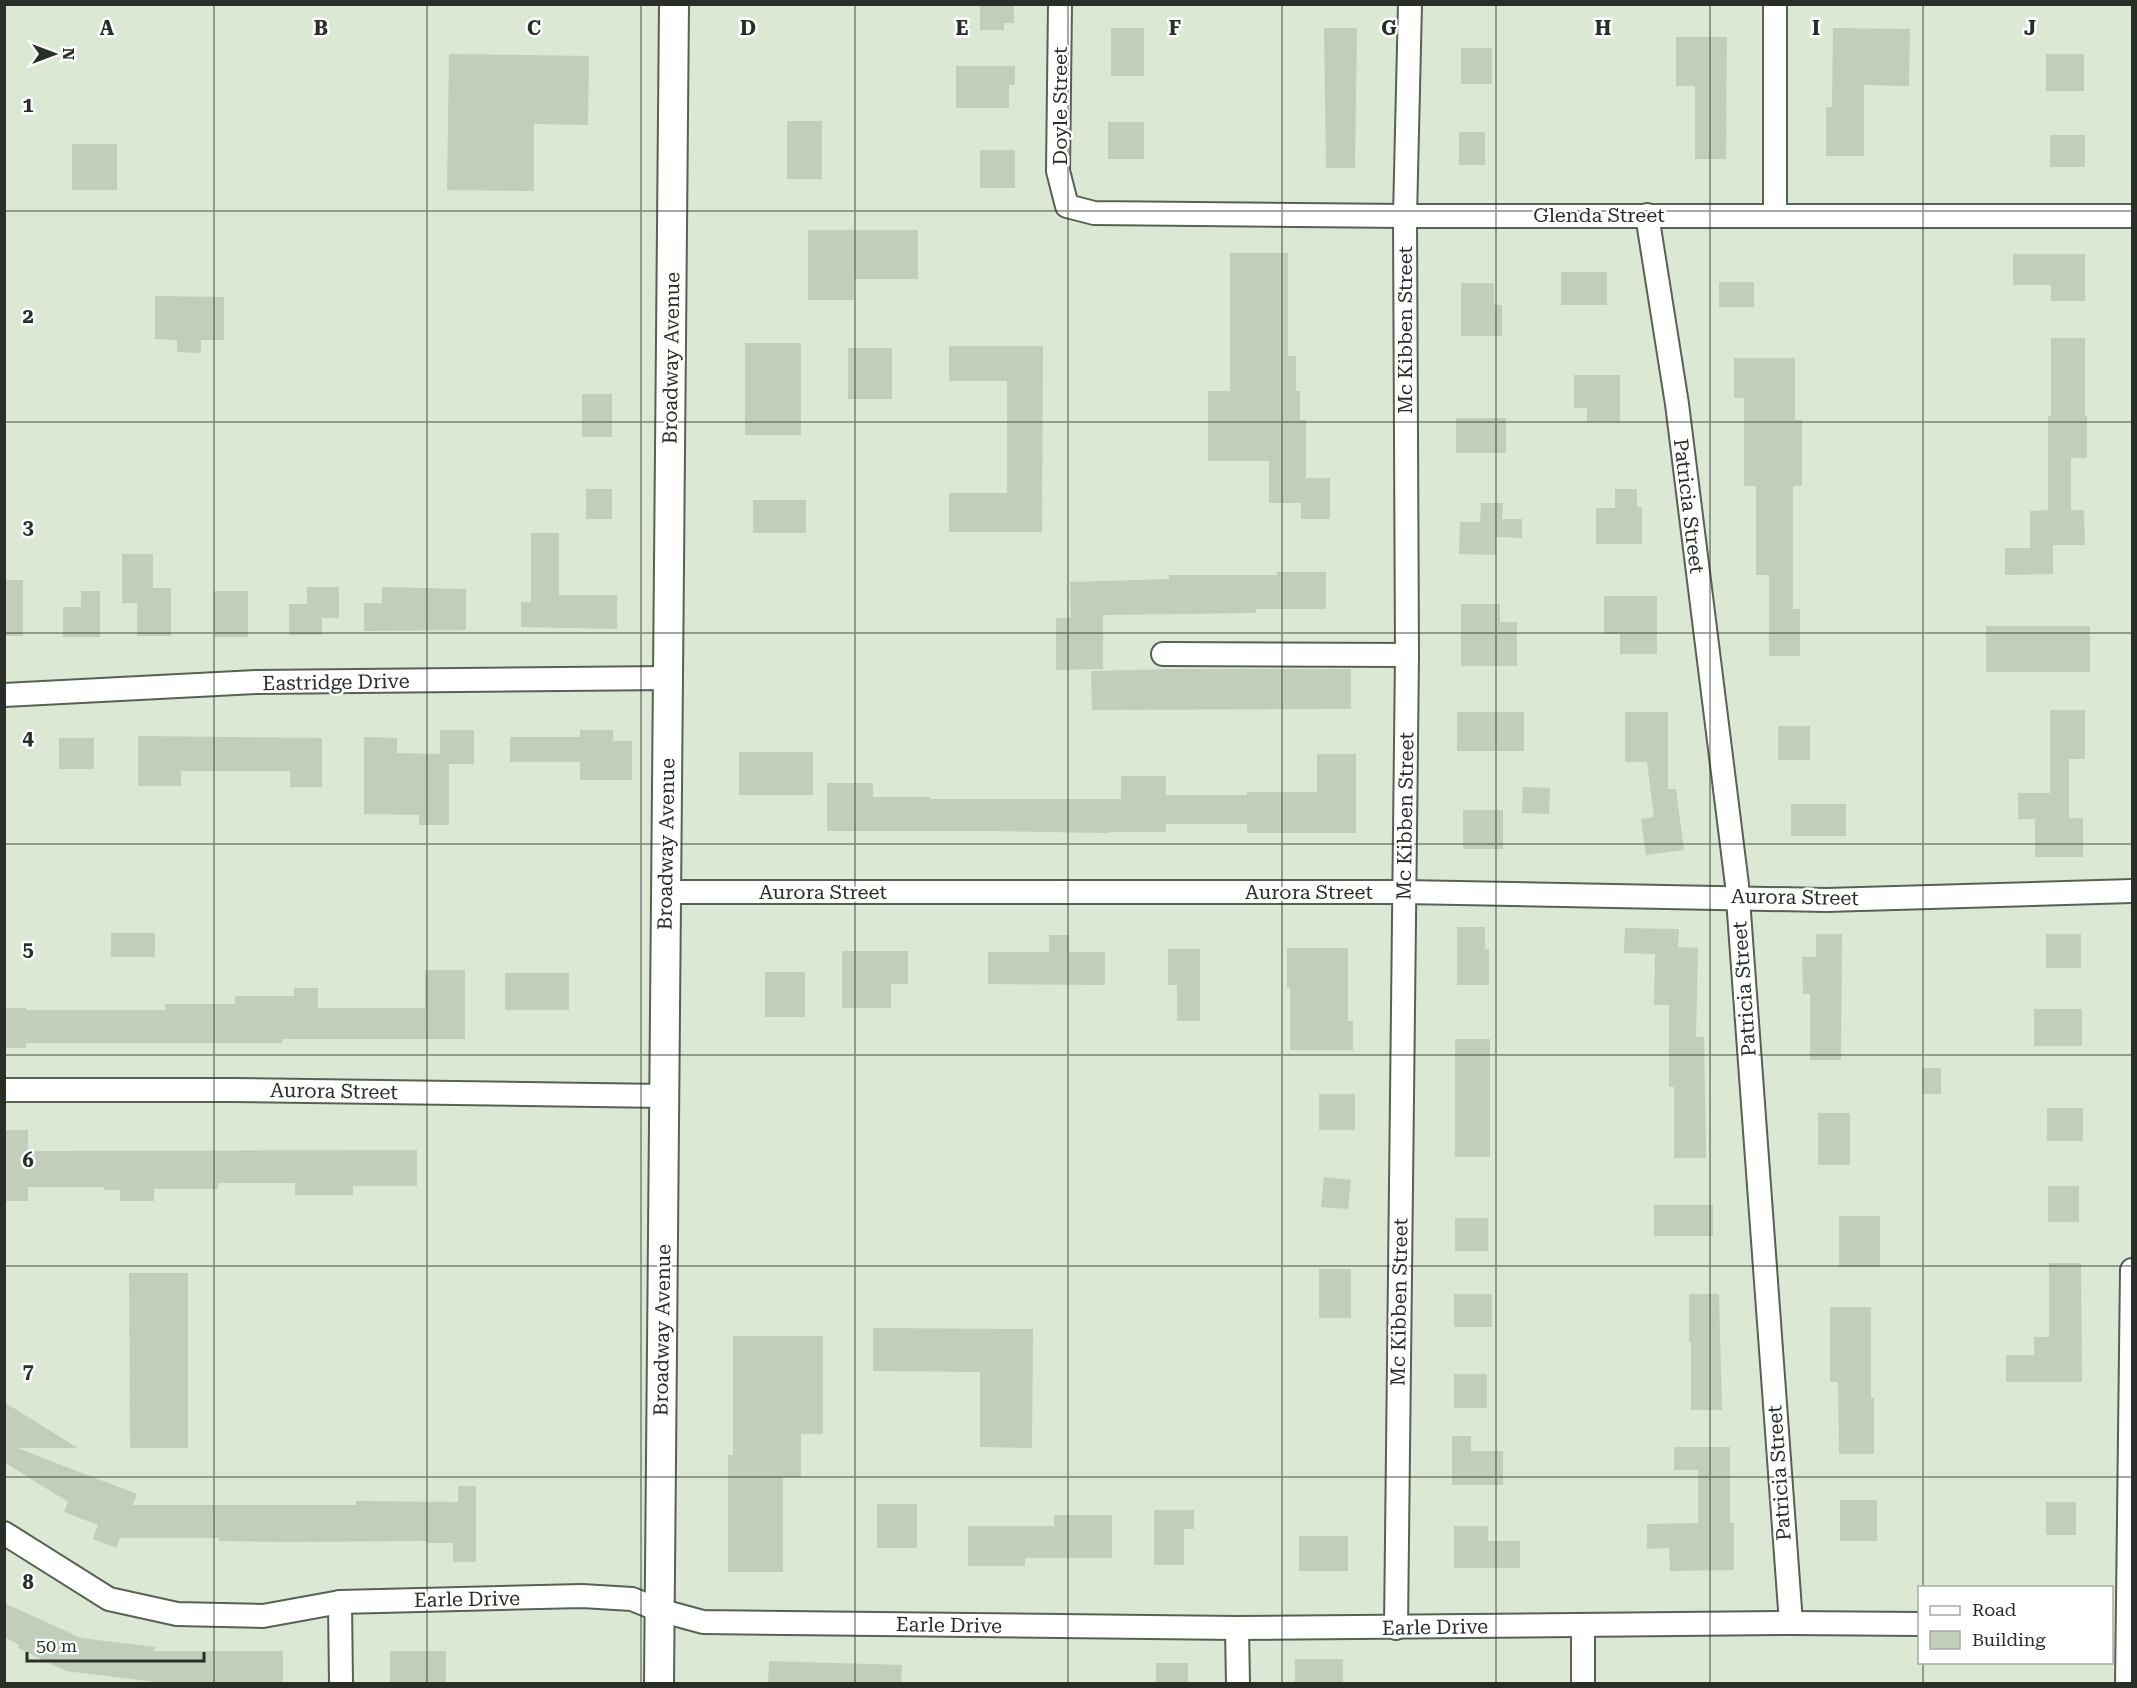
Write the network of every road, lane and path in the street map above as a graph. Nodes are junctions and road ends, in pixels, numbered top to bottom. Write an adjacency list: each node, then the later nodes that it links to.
1 (674, 4): 12 (main road, Broadway Avenue)
2 (1060, 4): 5 (street, Doyle Street)
3 (1410, 4): 7 (street, Mc Kibben Street)
4 (1775, 4): 8 (street)
5 (1067, 206): 7 (street, Glenda Street)
6 (1647, 215): 7 (street, Glenda Street); 8 (street, Glenda Street); 17 (street, Patricia Street)
7 (1405, 216): 11 (street, Mc Kibben Street)
8 (1775, 216): 9 (street, Glenda Street)
9 (2133, 216)
10 (1163, 654): 11 (street)
11 (1407, 655): 16 (street, Mc Kibben Street)
12 (668, 678): 13 (street, Eastridge Drive); 15 (main road, Broadway Avenue)
13 (4, 695)
14 (2133, 891): 17 (street, Aurora Street)
15 (666, 892): 16 (street, Aurora Street); 19 (main road, Broadway Avenue)
16 (1404, 892): 17 (street, Aurora Street); 29 (street, Mc Kibben Street)
17 (1737, 897): 24 (street, Patricia Street)
18 (4, 1090): 19 (street, Aurora Street)
19 (664, 1096): 23 (main road, Broadway Avenue)
20 (2133, 1270): 27 (street)
21 (4, 1533): 22 (street, Earle Drive)
22 (340, 1602): 23 (street, Earle Drive); 30 (street)
23 (659, 1610): 28 (street, Earle Drive); 31 (main road, Broadway Avenue)
24 (1791, 1623): 25 (street, Earle Drive); 26 (street, Earle Drive)
25 (1918, 1624)
26 (1583, 1625): 29 (street, Earle Drive); 33 (street)
27 (2124, 1626): 34 (street)
28 (1238, 1628): 29 (street, Earle Drive); 32 (street)
29 (1396, 1628)
30 (341, 1683)
31 (658, 1683)
32 (1238, 1683)
33 (1583, 1683)
34 (2127, 1683)

